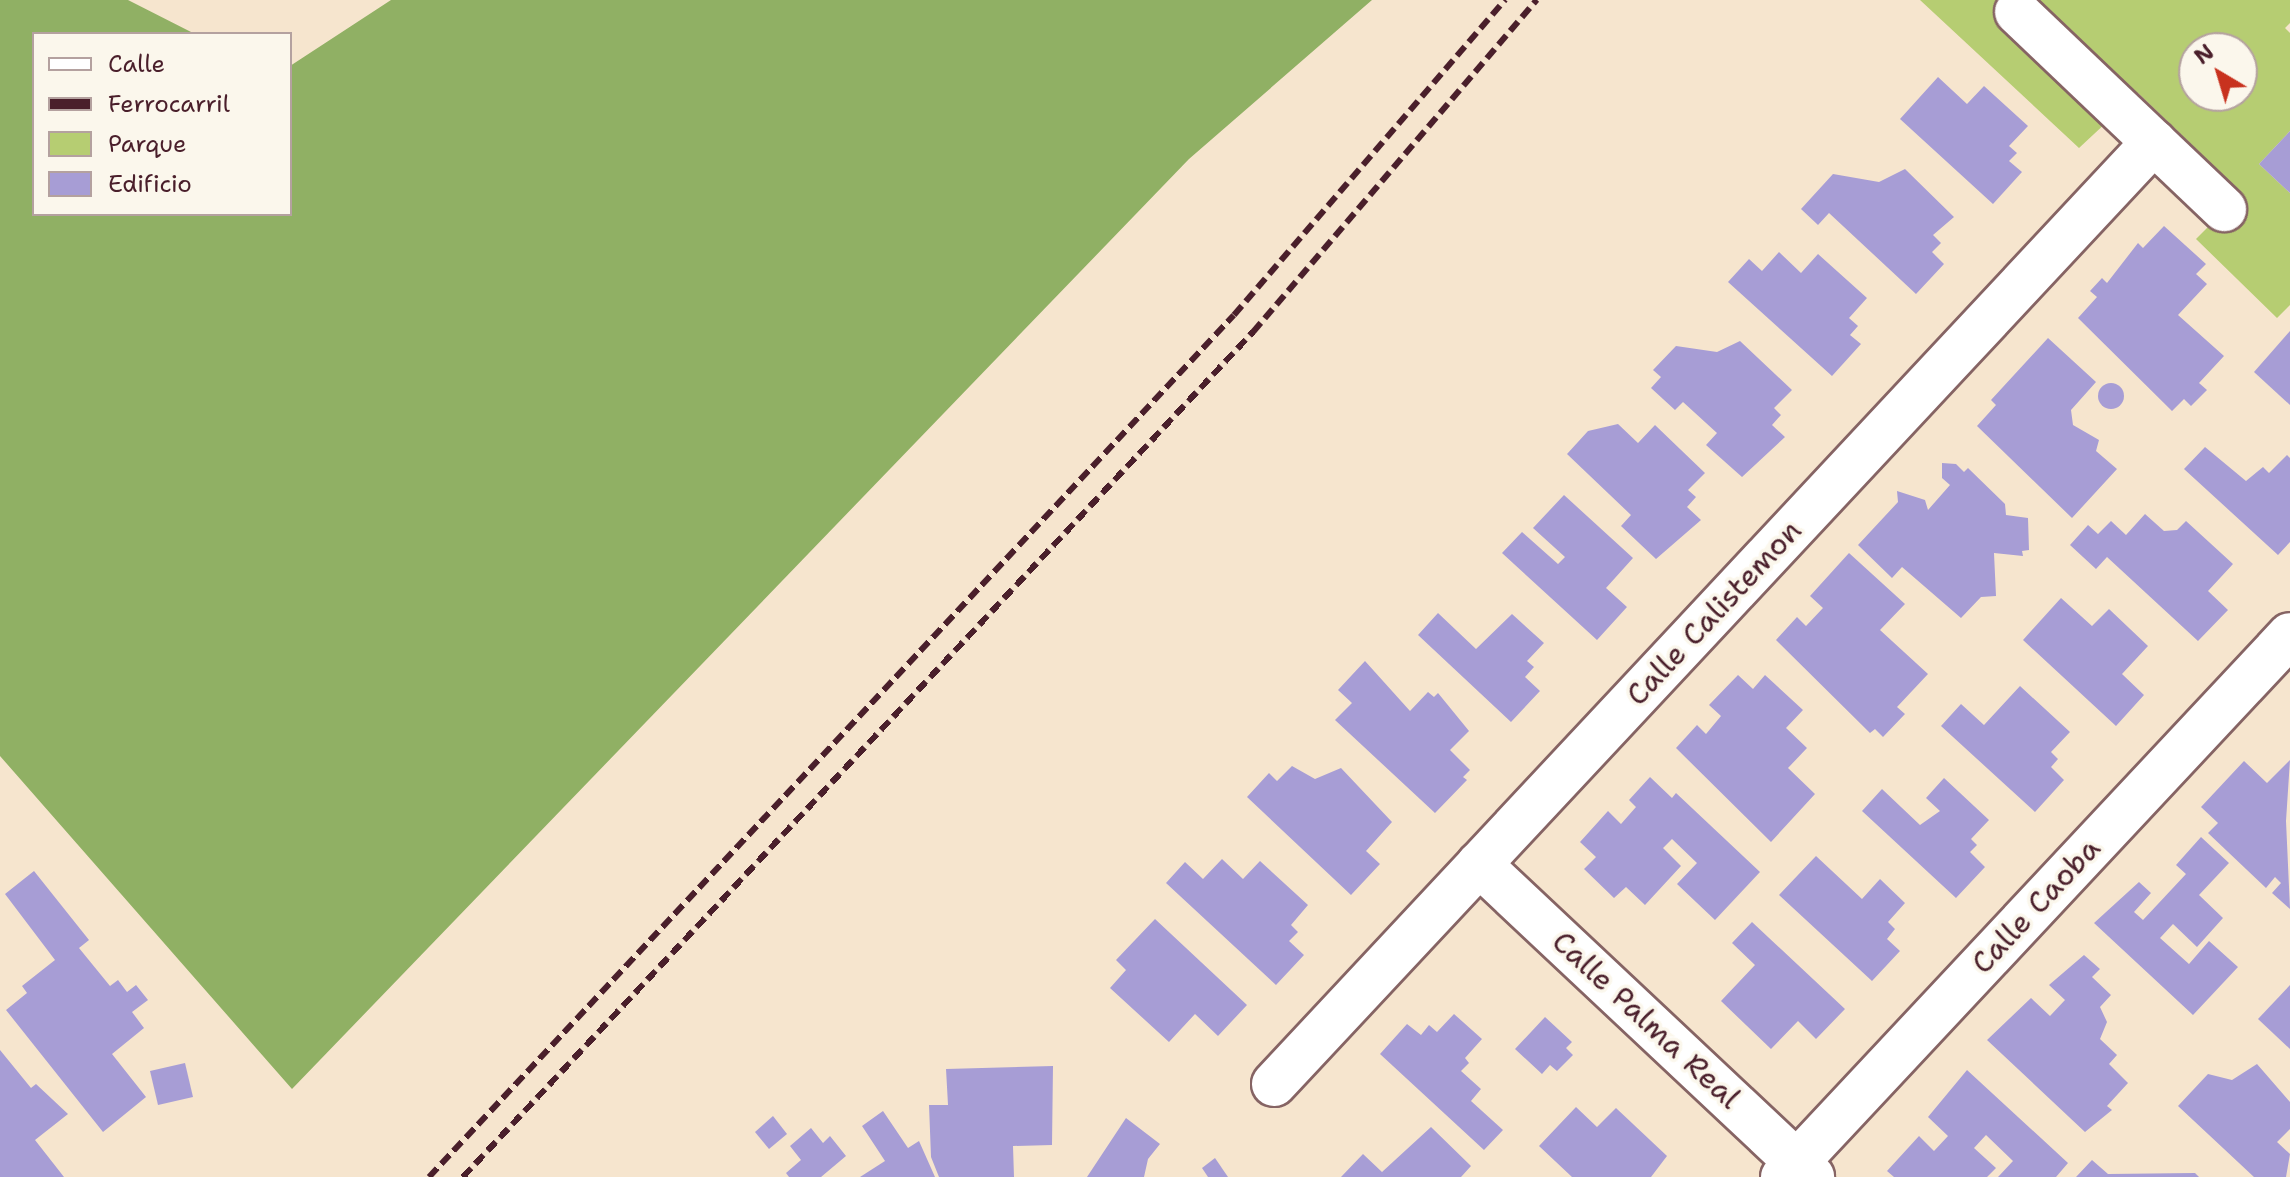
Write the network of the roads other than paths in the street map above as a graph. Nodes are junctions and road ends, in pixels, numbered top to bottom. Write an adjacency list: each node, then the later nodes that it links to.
1 (2017, 12): 2 (street)
2 (2154, 142): 3 (street); 5 (street, Calle Calistemon)
3 (2224, 209)
4 (2290, 635): 7 (street, Calle Caoba)
5 (1479, 864): 6 (street, Calle Calistemon); 7 (street, Calle Palma Real)
6 (1274, 1084)
7 (1797, 1172)

